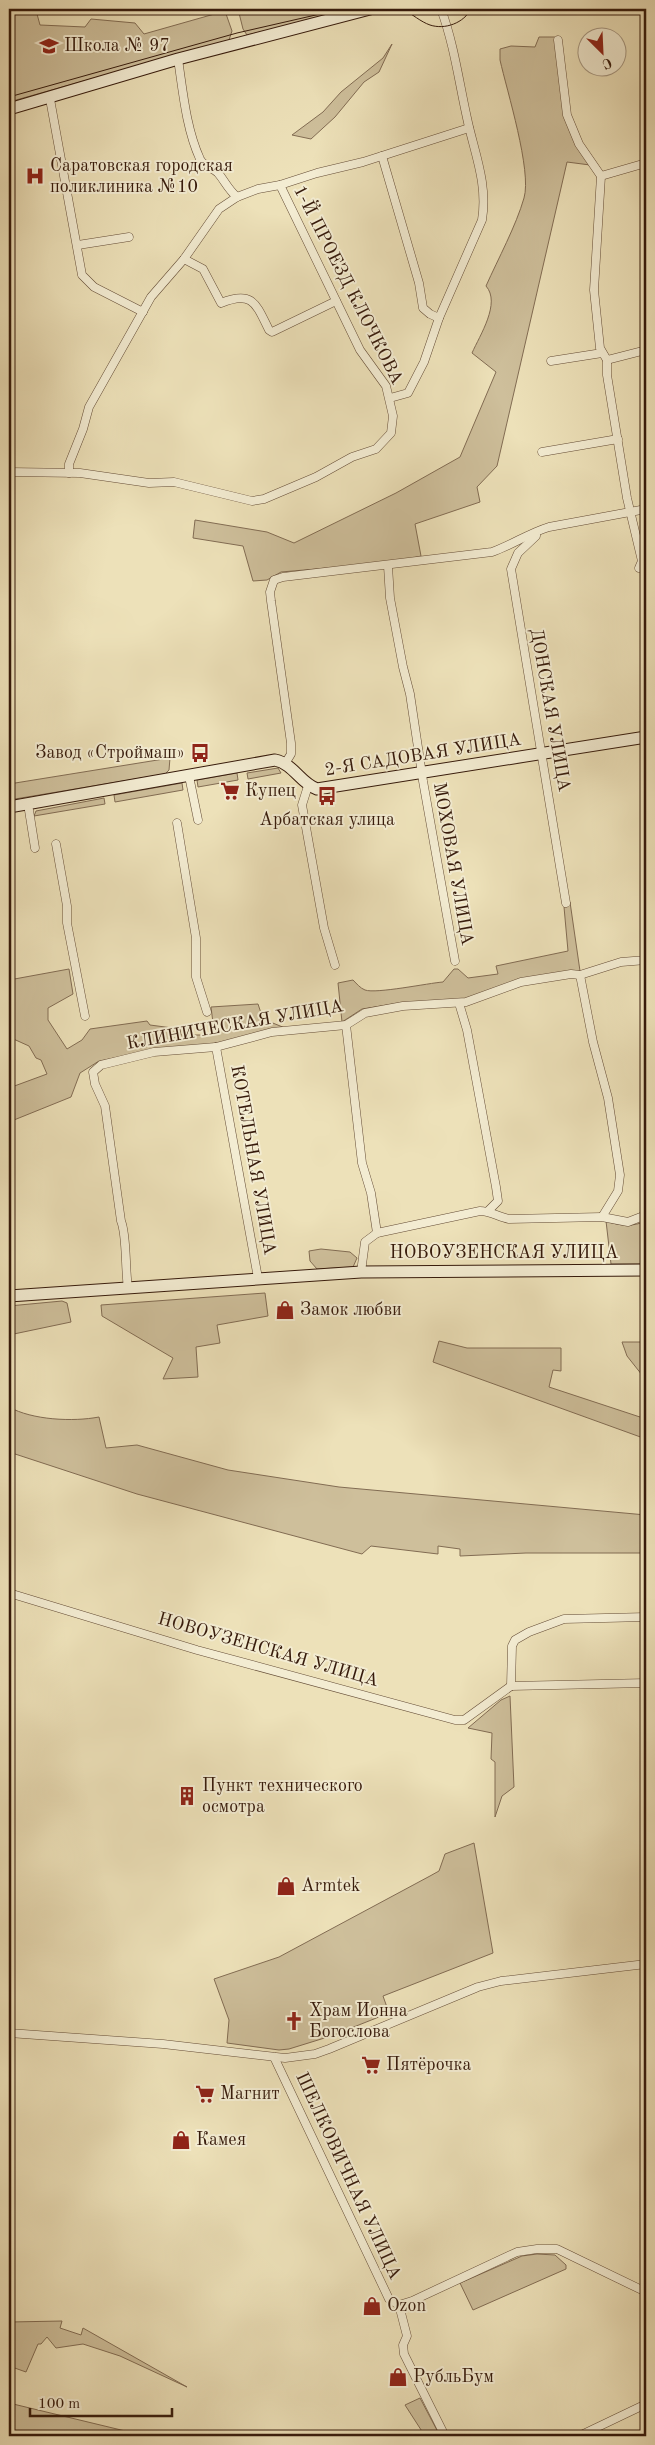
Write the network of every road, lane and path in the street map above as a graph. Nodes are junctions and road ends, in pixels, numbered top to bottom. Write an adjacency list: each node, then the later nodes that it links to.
1 (370, 9): 4 (street)
2 (441, 9): 7 (street)
3 (558, 40): 10 (street)
4 (178, 60): 5 (street); 12 (street)
5 (50, 98): 6 (street); 14 (street)
6 (9, 109)
7 (469, 128): 8 (street, 1-Й ПРОЕЗД КЛОЧКОВА); 18 (street)
8 (382, 156): 11 (street, 1-Й ПРОЕЗД КЛОЧКОВА); 18 (street)
9 (646, 163): 10 (street)
10 (601, 176): 20 (street)
11 (280, 186): 12 (street, 1-Й ПРОЕЗД КЛОЧКОВА); 16 (street, 1-Й ПРОЕЗД КЛОЧКОВА)
12 (237, 197): 15 (street, 1-Й ПРОЕЗД КЛОЧКОВА)
13 (129, 238): 14 (street)
14 (78, 245): 17 (street)
15 (184, 259): 16 (street); 17 (street, 1-Й ПРОЕЗД КЛОЧКОВА)
16 (336, 300): 22 (street, 1-Й ПРОЕЗД КЛОЧКОВА)
17 (143, 312): 26 (street, 1-Й ПРОЕЗД КЛОЧКОВА)
18 (439, 318): 22 (street)
19 (646, 350): 20 (street)
20 (604, 357): 21 (street); 23 (street)
21 (551, 361)
22 (390, 398): 26 (street)
23 (618, 439): 24 (street); 28 (street)
24 (542, 452)
25 (9, 472): 26 (street)
26 (69, 473)
27 (646, 509): 28 (street)
28 (630, 511): 29 (street); 31 (street)
29 (536, 531): 30 (street); 33 (street, ДОНСКАЯ УЛИЦА)
30 (388, 566): 34 (street); 35 (street, МОХОВАЯ УЛИЦА)
31 (640, 568)
32 (646, 737): 33 (street, 2-Я САДОВАЯ УЛИЦА)
33 (542, 754): 35 (street, 2-Я САДОВАЯ УЛИЦА); 44 (street, ДОНСКАЯ УЛИЦА)
34 (286, 762): 36 (street); 37 (street, 2-Я САДОВАЯ УЛИЦА)
35 (422, 773): 37 (street, 2-Я САДОВАЯ УЛИЦА); 46 (street, МОХОВАЯ УЛИЦА)
36 (189, 776): 38 (street); 40 (street)
37 (308, 786): 47 (street)
38 (28, 804): 39 (street); 43 (street)
39 (9, 807)
40 (198, 820)
41 (177, 823): 50 (street)
42 (56, 844): 51 (street)
43 (35, 848)
44 (566, 903)
45 (646, 960): 48 (street, КЛИНИЧЕСКАЯ УЛИЦА)
46 (455, 961)
47 (335, 965)
48 (580, 975): 49 (street, КЛИНИЧЕСКАЯ УЛИЦА); 56 (street)
49 (460, 1003): 52 (street, КЛИНИЧЕСКАЯ УЛИЦА); 54 (street)
50 (206, 1012)
51 (85, 1016)
52 (346, 1025): 53 (street, КЛИНИЧЕСКАЯ УЛИЦА); 57 (street)
53 (216, 1047): 60 (street, КОТЕЛЬНАЯ УЛИЦА); 61 (street, КЛИНИЧЕСКАЯ УЛИЦА)
54 (488, 1211): 56 (street, НОВОУЗЕНСКАЯ УЛИЦА); 57 (street, НОВОУЗЕНСКАЯ УЛИЦА)
55 (646, 1215): 56 (street, НОВОУЗЕНСКАЯ УЛИЦА)
56 (602, 1217)
57 (377, 1233): 59 (street, НОВОУЗЕНСКАЯ УЛИЦА)
58 (646, 1270): 59 (street, НОВОУЗЕНСКАЯ УЛИЦА)
59 (361, 1272): 60 (street, НОВОУЗЕНСКАЯ УЛИЦА)
60 (258, 1278): 61 (street, НОВОУЗЕНСКАЯ УЛИЦА)
61 (128, 1288): 62 (street, НОВОУЗЕНСКАЯ УЛИЦА)
62 (9, 1296)
63 (9, 1592): 66 (street, НОВОУЗЕНСКАЯ УЛИЦА)
64 (646, 1617): 66 (street)
65 (646, 1683): 66 (street)
66 (511, 1686)
67 (646, 1964): 69 (street, ШЕЛКОВИЧНАЯ УЛИЦА)
68 (9, 2033): 69 (street, ШЕЛКОВИЧНАЯ УЛИЦА)
69 (274, 2057): 72 (street, ШЕЛКОВИЧНАЯ УЛИЦА)
70 (646, 2293): 71 (street, ШЕЛКОВИЧНАЯ УЛИЦА); 72 (street, ШЕЛКОВИЧНАЯ УЛИЦА)
71 (646, 2302)
72 (399, 2305): 74 (street)
73 (646, 2404): 75 (street)
74 (445, 2436)
75 (579, 2436)

